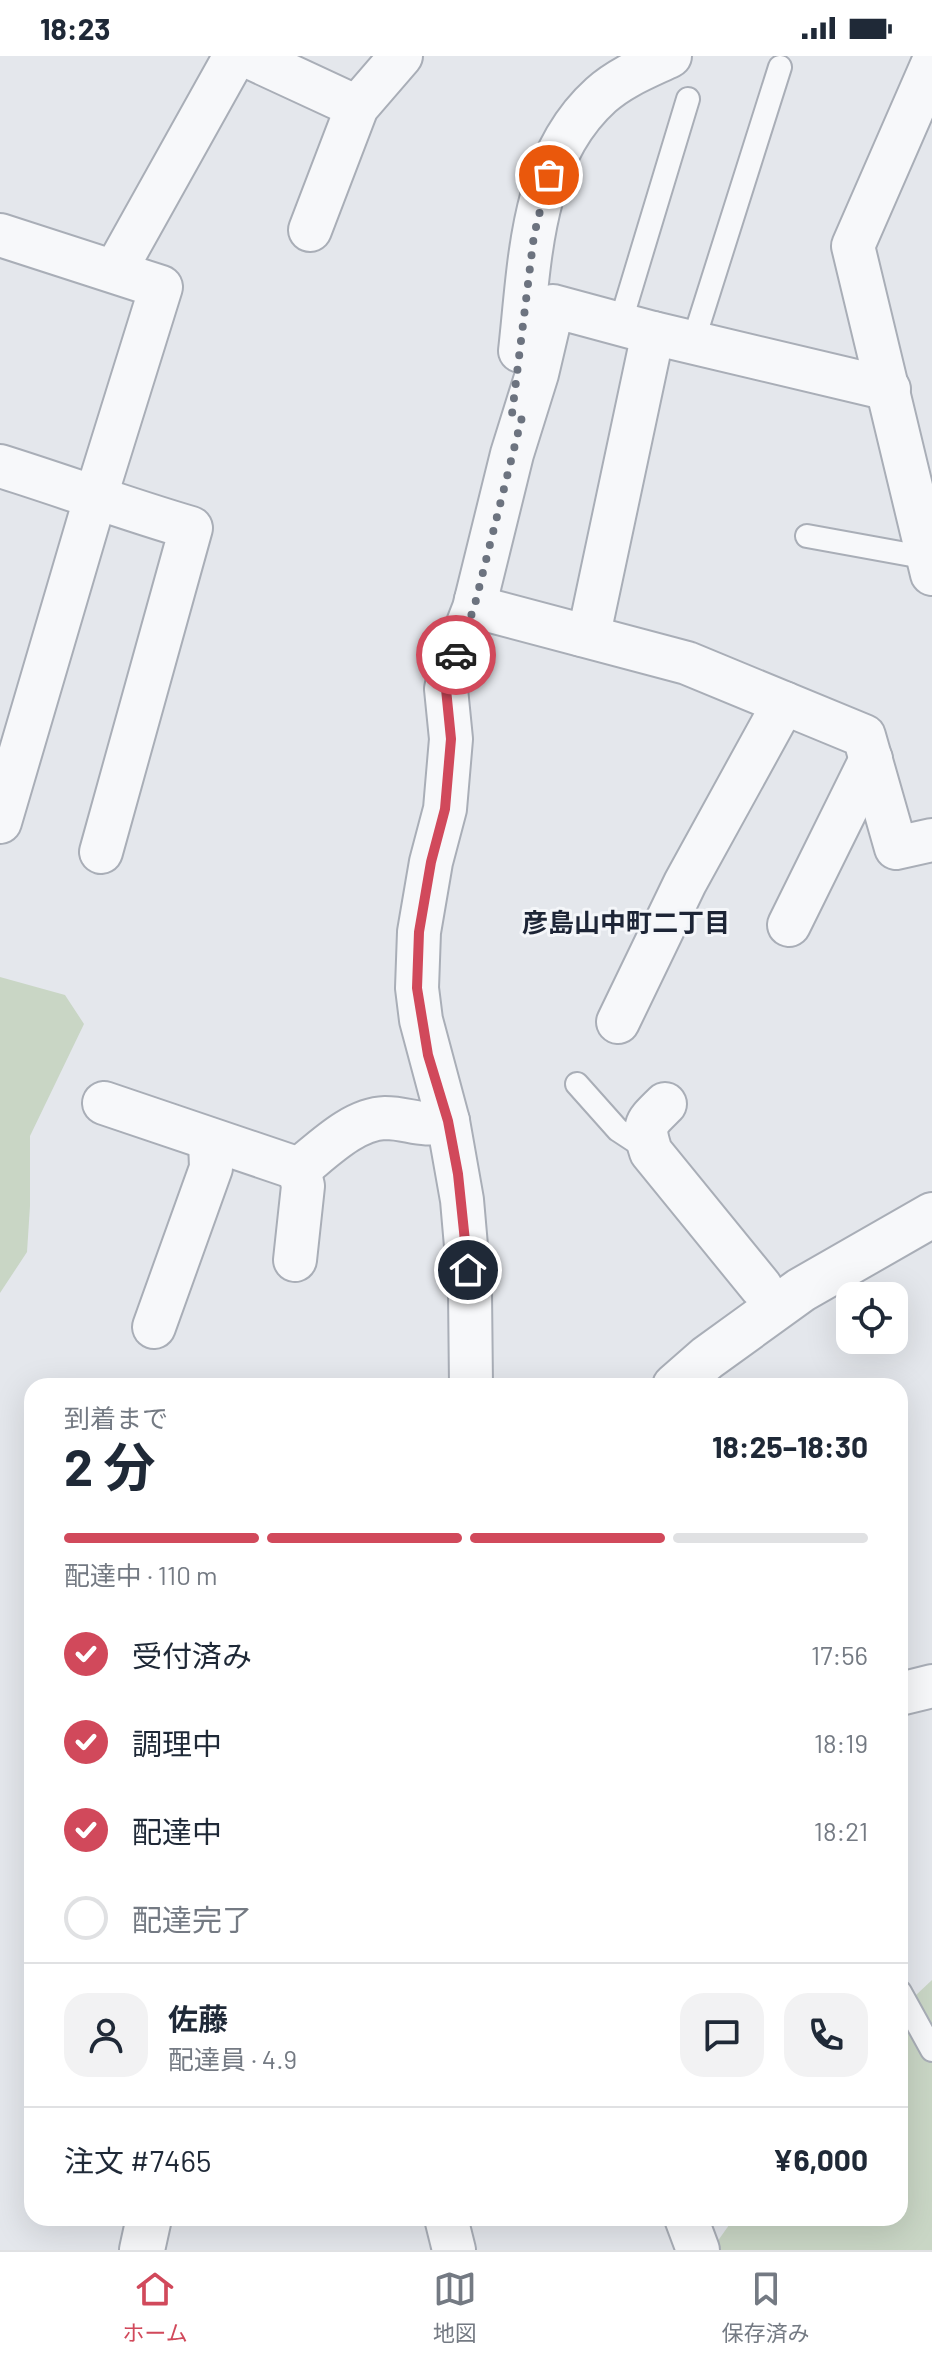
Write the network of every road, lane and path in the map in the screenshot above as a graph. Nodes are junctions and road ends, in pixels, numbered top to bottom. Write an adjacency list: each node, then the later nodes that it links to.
1 (235, 56): 11 (street)
2 (247, 56): 8 (street)
3 (401, 56): 8 (street)
4 (661, 58): 14 (street)
5 (932, 65): 13 (street)
6 (780, 67): 12 (lane)
7 (688, 99): 12 (lane)
8 (357, 107): 9 (street)
9 (310, 230)
10 (0, 235): 11 (street)
11 (115, 271): 16 (street)
12 (655, 333): 13 (street); 14 (street); 20 (street)
13 (889, 389): 18 (street)
14 (522, 417): 19 (street)
15 (0, 466): 16 (street)
16 (95, 499): 22 (street); 26 (street)
17 (807, 536): 18 (lane)
18 (930, 566)
19 (476, 600): 20 (street); 32 (street)
20 (582, 635): 21 (street)
21 (784, 703): 23 (street); 28 (street)
22 (16, 711): 24 (street)
23 (871, 759): 25 (street); 27 (street)
24 (0, 822)
25 (932, 840)
26 (101, 852)
27 (789, 925)
28 (618, 1022)
29 (577, 1084): 34 (lane)
30 (104, 1103): 33 (street)
31 (665, 1104): 34 (street)
32 (448, 1121): 35 (street); 41 (street)
33 (210, 1140): 35 (street); 39 (street)
34 (651, 1152): 38 (street)
35 (299, 1169): 37 (street)
36 (932, 1215): 40 (street)
37 (295, 1260)
38 (761, 1287)
39 (154, 1327)
40 (699, 1377)
41 (471, 1378)
42 (932, 1686): 43 (street)
43 (908, 1692)
44 (908, 2006): 45 (lane)
45 (932, 2050)
46 (147, 2226): 49 (street)
47 (448, 2226): 50 (street)
48 (689, 2226): 51 (street)
49 (142, 2250)
50 (454, 2250)
51 (698, 2250)

